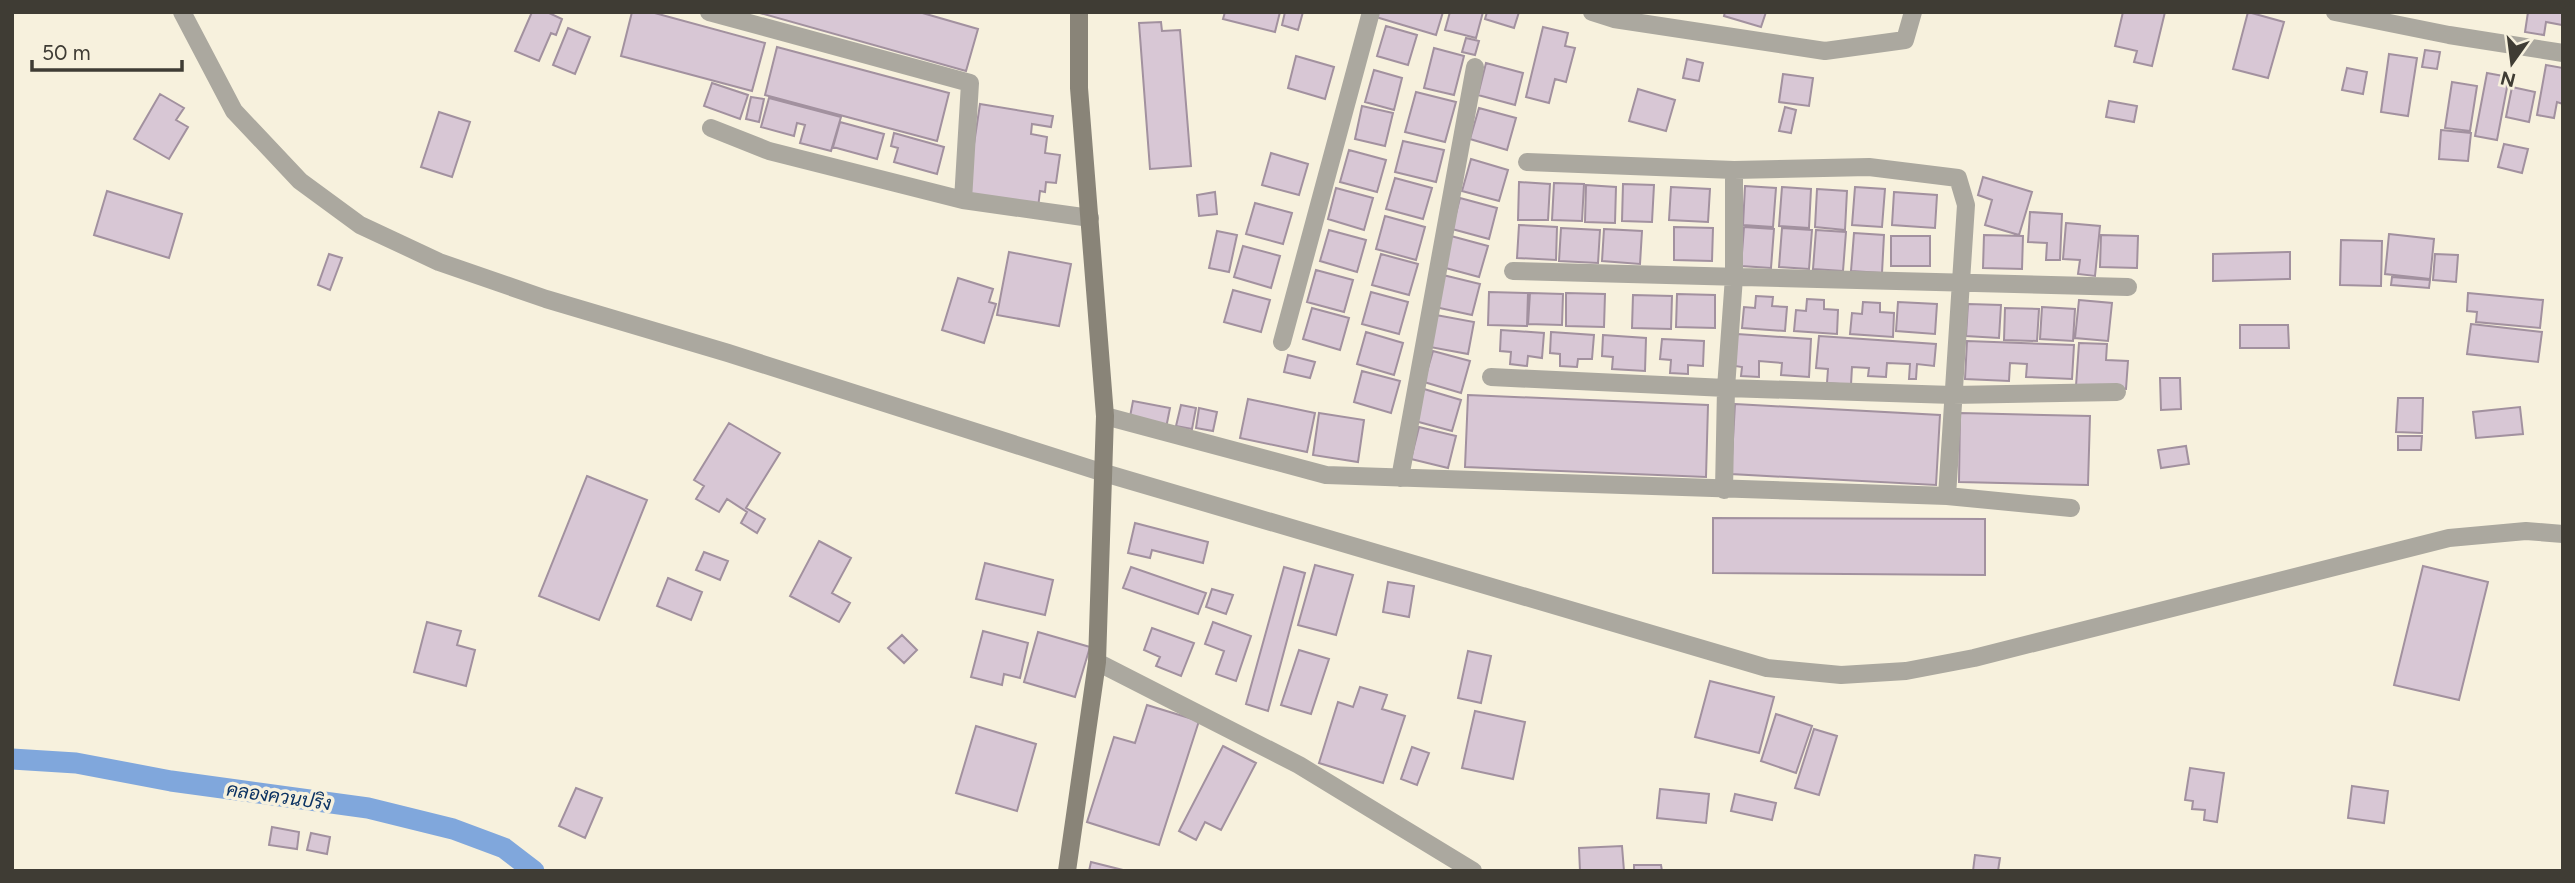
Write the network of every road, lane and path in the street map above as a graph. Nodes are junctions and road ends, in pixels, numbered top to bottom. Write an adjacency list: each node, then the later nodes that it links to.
1 (182, 12): 25 (street)
2 (709, 12): 13 (street)
3 (1079, 12): 14 (street)
4 (1371, 12): 19 (street)
5 (1592, 12): 6 (street)
6 (1913, 12)
7 (2335, 12): 8 (street)
8 (2563, 53)
9 (1475, 67): 26 (street)
10 (711, 128): 13 (street)
11 (1527, 162): 12 (street)
12 (1734, 170): 16 (street); 17 (street)
13 (962, 200): 14 (street)
14 (1090, 218): 24 (street)
15 (1513, 271): 16 (street)
16 (1734, 277): 17 (street); 21 (street)
17 (1962, 284): 18 (street); 23 (street)
18 (2128, 287)
19 (1282, 342)
20 (1491, 377): 21 (street)
21 (1726, 388): 23 (street); 27 (street)
22 (2118, 393): 23 (street)
23 (1953, 396): 28 (street)
24 (1105, 416): 25 (street); 26 (street)
25 (1101, 472): 30 (street); 31 (street)
26 (1399, 478): 27 (street)
27 (1724, 490): 28 (street)
28 (1947, 496): 29 (street)
29 (2071, 508)
30 (2563, 534)
31 (1097, 662): 32 (street); 33 (street)
32 (1067, 871)
33 (1474, 871)

